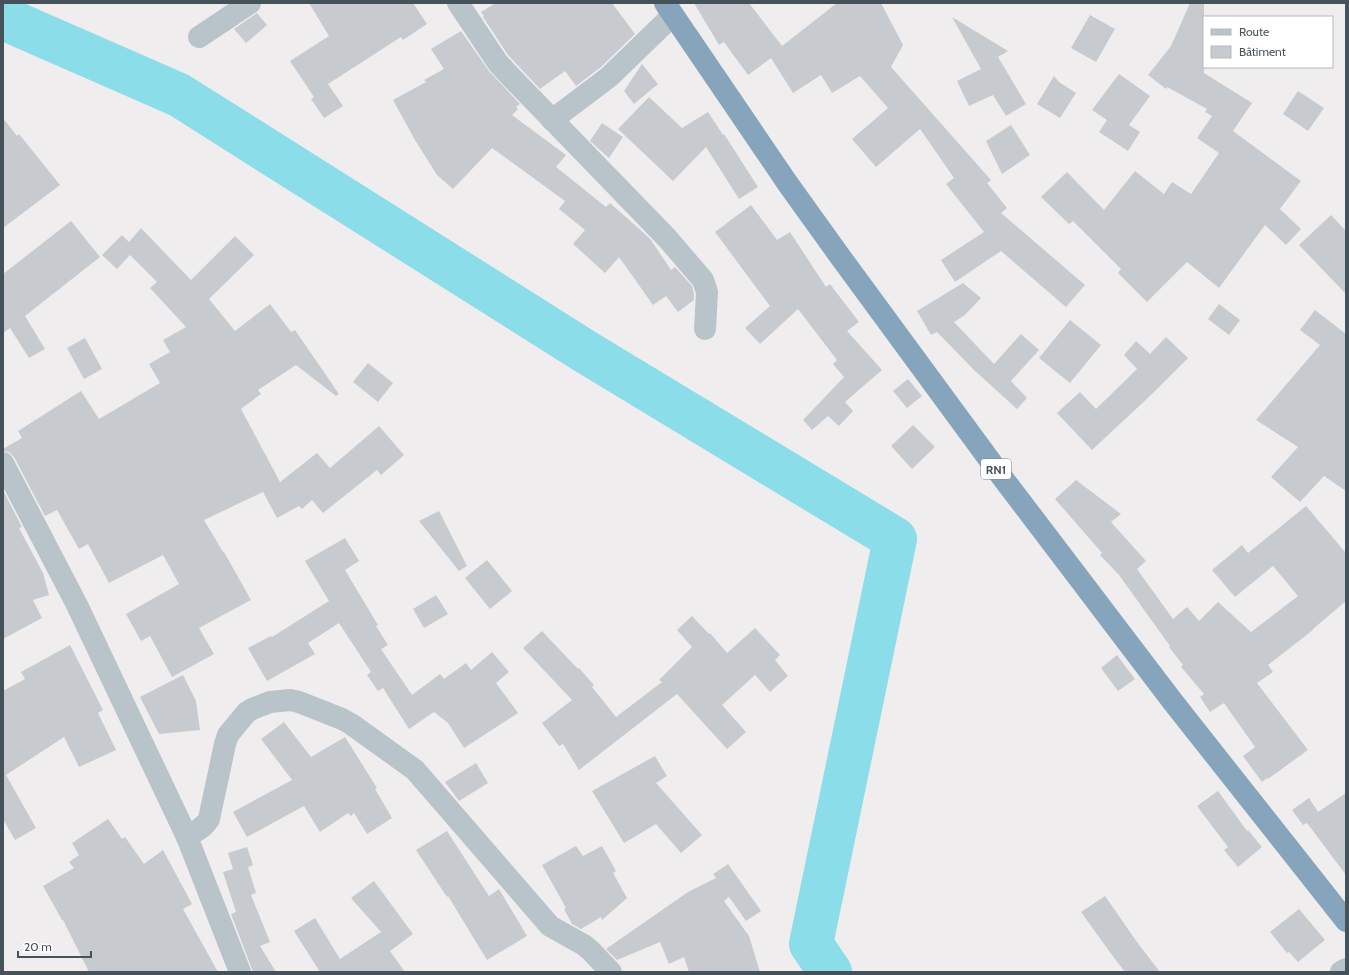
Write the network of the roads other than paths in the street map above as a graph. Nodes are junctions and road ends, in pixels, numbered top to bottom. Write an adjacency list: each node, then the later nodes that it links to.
1 (250, 3): 4 (street)
2 (458, 3): 5 (street)
3 (669, 9): 5 (street); 9 (highway, RN1)
4 (199, 37)
5 (552, 120): 6 (street)
6 (705, 328)
7 (3, 463): 8 (street)
8 (187, 837): 11 (street); 12 (street)
9 (1346, 921)
10 (1346, 969): 13 (street)
11 (240, 972)
12 (611, 972)
13 (1341, 972)

